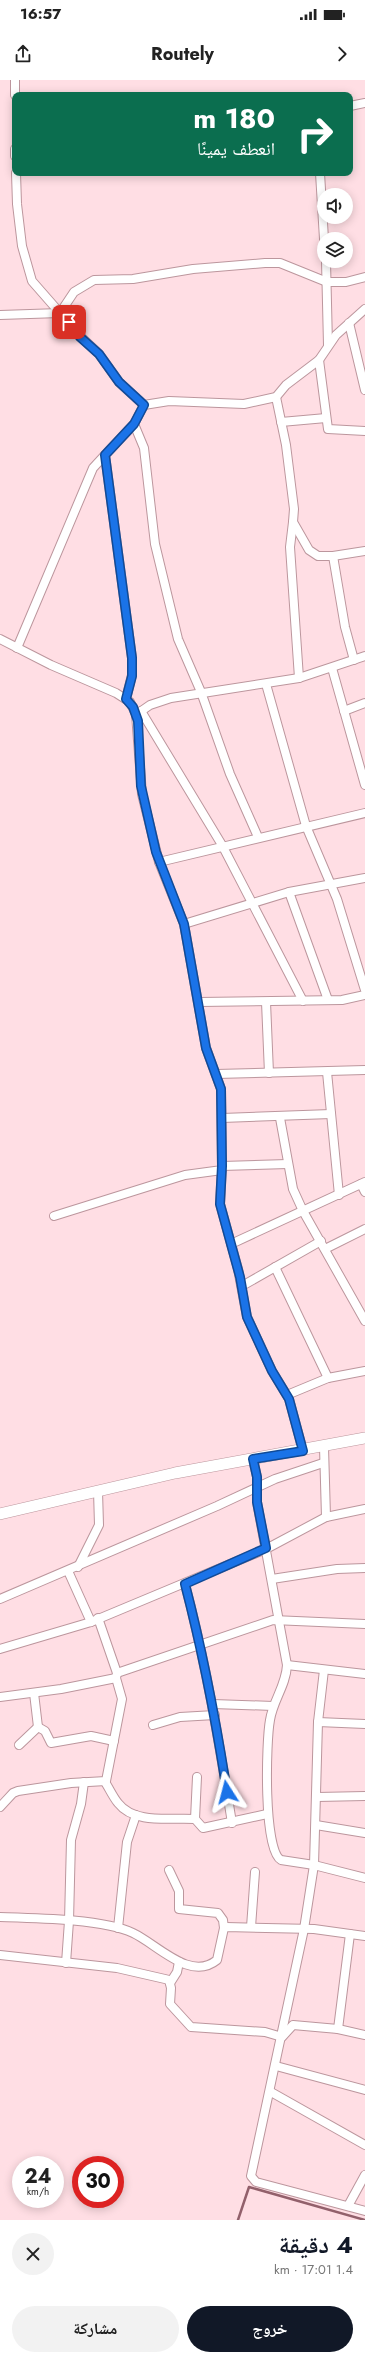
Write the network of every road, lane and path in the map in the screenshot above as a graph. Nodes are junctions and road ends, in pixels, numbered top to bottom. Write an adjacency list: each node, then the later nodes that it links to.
1 (15, 80): 2 (street)
2 (15, 92)
3 (365, 103): 4 (street)
4 (353, 105)
5 (16, 176): 12 (street)
6 (320, 176): 7 (street)
7 (324, 232)
8 (326, 268): 10 (street)
9 (365, 277): 10 (street)
10 (327, 282): 12 (street); 15 (street)
11 (365, 309): 14 (street)
12 (60, 313): 13 (street); 19 (street)
13 (0, 315)
14 (349, 323): 15 (street); 17 (street)
15 (328, 346): 16 (street)
16 (320, 360): 18 (street); 20 (street)
17 (365, 390)
18 (276, 397): 19 (street); 21 (street)
19 (144, 405): 22 (street)
20 (326, 418): 21 (street); 23 (street)
21 (281, 422): 25 (street)
22 (134, 424): 24 (street); 35 (street)
23 (365, 431)
24 (105, 455): 29 (street); 36 (street)
25 (293, 522): 27 (street); 33 (street)
26 (365, 551): 27 (street)
27 (333, 556): 31 (street)
28 (0, 639): 29 (street)
29 (16, 648): 36 (street)
30 (365, 656): 31 (street)
31 (354, 660): 32 (street)
32 (332, 668): 33 (street); 38 (street)
33 (299, 678): 34 (street)
34 (266, 684): 35 (street); 42 (street)
35 (201, 692): 39 (street); 43 (street)
36 (126, 699): 39 (street)
37 (365, 703): 38 (street)
38 (344, 710): 40 (street)
39 (138, 712): 44 (street); 45 (street)
40 (365, 785)
41 (365, 813): 42 (street)
42 (306, 826): 43 (street); 47 (street)
43 (258, 838): 44 (street)
44 (222, 845): 45 (street); 49 (street)
45 (159, 862): 50 (street)
46 (365, 878): 47 (street)
47 (332, 886): 48 (street); 51 (street)
48 (288, 892): 49 (street); 54 (street)
49 (252, 903): 50 (street); 53 (street)
50 (184, 924): 55 (street)
51 (365, 990)
52 (365, 995): 54 (street)
53 (303, 1000): 54 (street); 56 (street)
54 (328, 1000)
55 (199, 1002): 56 (street); 60 (street)
56 (266, 1002): 59 (street)
57 (365, 1070): 58 (street)
58 (327, 1072): 59 (street); 61 (street)
59 (269, 1073): 60 (street)
60 (216, 1074): 62 (street)
61 (331, 1114): 63 (street); 68 (street)
62 (222, 1118): 63 (street); 65 (street)
63 (280, 1118): 64 (street)
64 (288, 1164): 65 (street); 69 (street)
65 (222, 1168): 70 (street); 73 (street)
66 (363, 1183): 67 (street); 68 (street)
67 (365, 1192)
68 (339, 1195): 69 (street)
69 (303, 1211): 72 (street); 73 (street)
70 (54, 1216)
71 (365, 1229): 74 (street)
72 (321, 1241): 74 (street); 75 (street)
73 (231, 1244): 76 (street)
74 (325, 1249): 77 (street)
75 (275, 1267): 76 (street); 79 (street)
76 (242, 1286): 80 (street)
77 (365, 1321)
78 (365, 1371): 79 (street)
79 (328, 1378): 80 (street)
80 (287, 1395): 83 (street)
81 (365, 1438): 82 (street)
82 (324, 1447): 83 (street); 85 (street)
83 (303, 1451): 84 (street)
84 (253, 1459): 86 (street); 87 (street)
85 (324, 1463): 86 (street); 90 (street)
86 (256, 1487): 91 (street); 92 (street)
87 (98, 1491): 89 (street); 92 (street)
88 (365, 1509): 90 (street)
89 (0, 1514)
90 (326, 1517): 91 (street)
91 (266, 1548): 95 (street); 96 (street)
92 (78, 1567): 94 (street)
93 (365, 1568): 95 (street)
94 (68, 1571): 97 (street); 99 (street)
95 (272, 1579): 98 (street)
96 (185, 1584): 99 (street); 101 (street)
97 (0, 1599)
98 (280, 1619): 100 (street); 101 (street); 103 (street)
99 (94, 1620): 102 (street); 106 (street)
100 (365, 1624)
101 (201, 1643): 106 (street); 109 (street)
102 (0, 1649)
103 (287, 1665): 104 (street); 110 (street)
104 (324, 1670): 105 (street); 112 (street)
105 (365, 1674)
106 (116, 1675): 107 (street); 116 (street)
107 (34, 1693): 108 (street); 115 (street)
108 (0, 1697)
109 (213, 1704): 110 (street); 111 (street)
110 (273, 1706): 124 (street)
111 (215, 1715): 114 (street); 127 (street)
112 (318, 1722): 113 (street); 122 (street)
113 (365, 1724)
114 (153, 1725)
115 (38, 1727): 116 (street); 117 (street)
116 (114, 1741): 120 (street)
117 (19, 1744)
118 (197, 1777): 126 (street)
119 (84, 1782): 120 (street); 123 (street); 135 (street)
120 (105, 1782): 125 (street)
121 (365, 1796): 122 (street)
122 (317, 1797): 128 (street)
123 (0, 1807)
124 (268, 1814): 127 (street); 130 (street)
125 (136, 1815): 126 (street); 137 (street)
126 (196, 1819): 127 (street)
127 (232, 1823)
128 (316, 1825): 129 (street); 130 (street)
129 (365, 1832)
130 (314, 1865): 133 (street); 139 (street)
131 (169, 1870): 138 (street)
132 (255, 1872): 136 (street)
133 (365, 1878)
134 (0, 1917): 135 (street)
135 (69, 1921): 137 (street); 144 (street)
136 (251, 1927): 138 (street); 139 (street)
137 (118, 1928): 143 (street)
138 (224, 1928): 143 (street)
139 (304, 1929): 140 (street); 148 (street)
140 (350, 1934): 141 (street); 146 (street)
141 (365, 1936)
142 (0, 1956): 144 (street)
143 (179, 1962): 145 (street)
144 (66, 1963): 145 (street)
145 (170, 1984): 148 (street)
146 (338, 2029): 147 (street); 148 (street)
147 (365, 2035)
148 (282, 2037): 149 (street)
149 (276, 2066): 150 (street); 151 (street)
150 (365, 2090)
151 (271, 2092): 152 (street); 154 (street)
152 (365, 2145)
153 (365, 2175): 154 (street)
154 (348, 2206): 155 (street)
155 (365, 2211)

